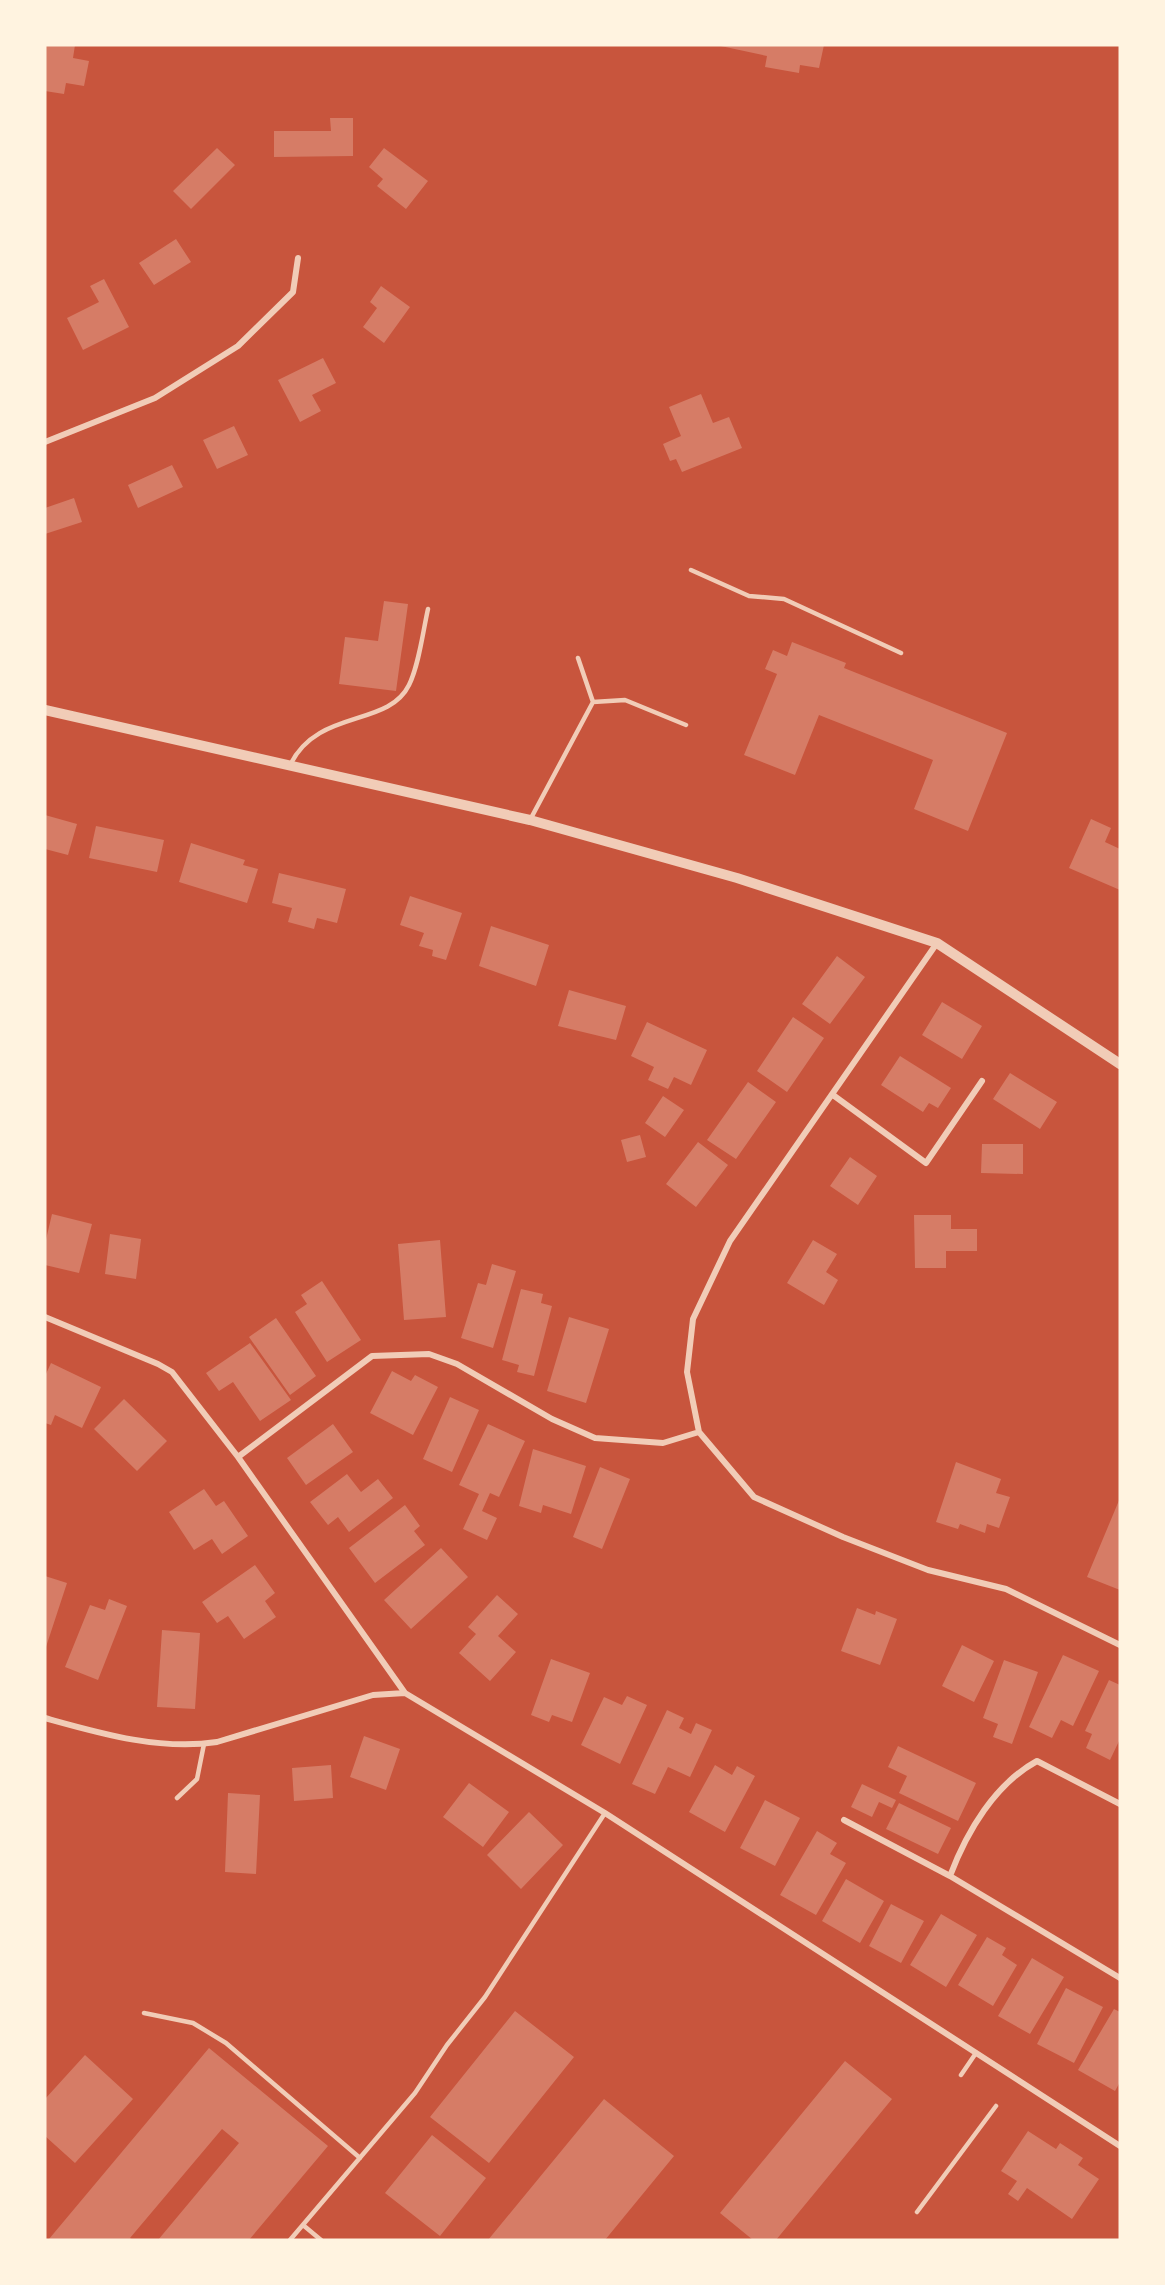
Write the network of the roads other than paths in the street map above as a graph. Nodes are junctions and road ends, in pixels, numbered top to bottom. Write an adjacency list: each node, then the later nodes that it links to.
1 (298, 258): 2 (street)
2 (45, 442)
3 (691, 570): 5 (lane)
4 (428, 609): 10 (lane)
5 (901, 653)
6 (578, 658): 7 (lane)
7 (593, 702): 9 (lane); 11 (lane)
8 (45, 710): 10 (street)
9 (686, 725)
10 (290, 765): 11 (street)
11 (530, 820): 12 (street)
12 (937, 943): 13 (street); 15 (street)
13 (1120, 1064)
14 (982, 1081): 15 (street)
15 (833, 1095): 17 (street)
16 (45, 1317): 18 (street)
17 (699, 1432): 18 (street); 19 (street)
18 (238, 1457): 20 (street)
19 (1120, 1645)
20 (405, 1693): 22 (street); 25 (street)
21 (45, 1718): 22 (street)
22 (204, 1744): 23 (lane)
23 (177, 1798)
24 (1120, 1804): 27 (street)
25 (605, 1813): 30 (street); 34 (lane)
26 (844, 1820): 27 (street)
27 (950, 1876): 28 (street)
28 (1120, 1978)
29 (144, 2013): 34 (lane)
30 (976, 2053): 31 (lane); 33 (street)
31 (961, 2074)
32 (996, 2106): 35 (lane)
33 (1120, 2146)
34 (360, 2158): 36 (lane)
35 (916, 2212)
36 (303, 2225): 37 (lane); 38 (lane)
37 (290, 2240)
38 (321, 2240)

